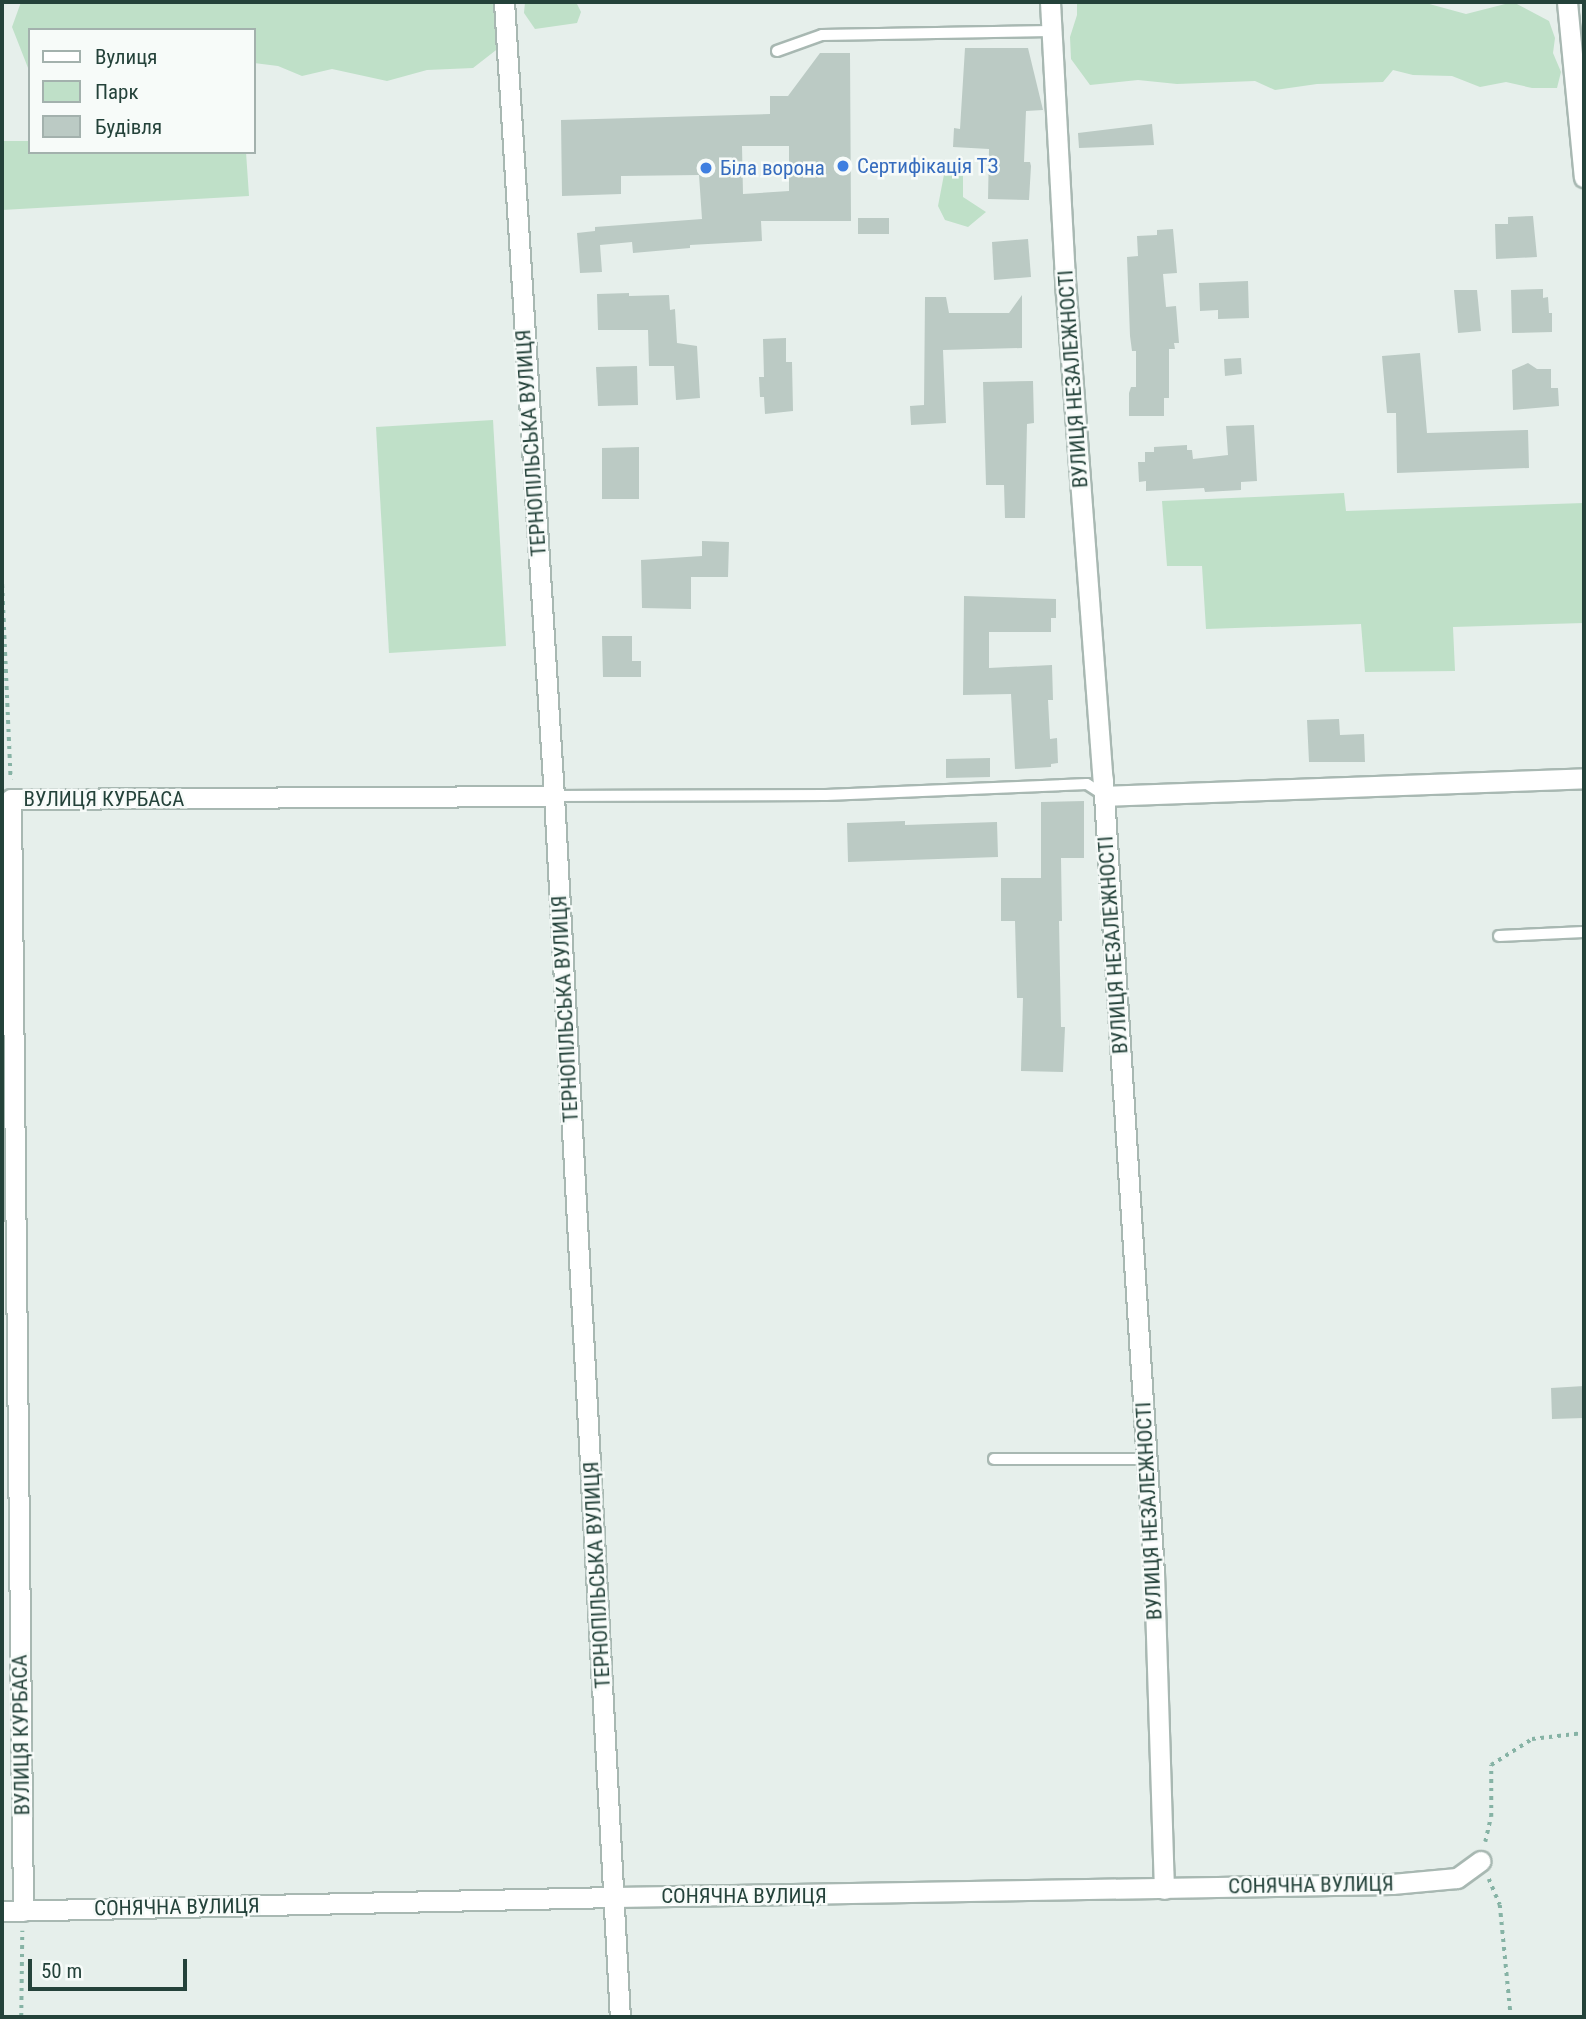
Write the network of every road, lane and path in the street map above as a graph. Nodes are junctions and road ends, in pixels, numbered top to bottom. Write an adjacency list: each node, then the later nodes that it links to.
1 (504, 2): 9 (street, ТЕРНОПІЛЬСЬКА ВУЛИЦЯ)
2 (1050, 2): 4 (street, ВУЛИЦЯ НЕЗАЛЕЖНОСТІ)
3 (1567, 2): 6 (street)
4 (1051, 31): 5 (lane); 10 (street, ВУЛИЦЯ НЕЗАЛЕЖНОСТІ)
5 (777, 51)
6 (1584, 177)
7 (2, 576): 11 (path)
8 (1584, 778): 10 (street)
9 (554, 796): 10 (lane); 11 (street, ВУЛИЦЯ КУРБАСА); 19 (street, ТЕРНОПІЛЬСЬКА ВУЛИЦЯ)
10 (1104, 796): 15 (street, ВУЛИЦЯ НЕЗАЛЕЖНОСТІ)
11 (11, 799): 21 (street, ВУЛИЦЯ КУРБАСА)
12 (1584, 932): 13 (lane)
13 (1499, 936)
14 (993, 1459): 15 (lane)
15 (1147, 1459): 18 (street, ВУЛИЦЯ НЕЗАЛЕЖНОСТІ)
16 (1584, 1733): 17 (path)
17 (1480, 1861): 18 (street, СОНЯЧНА ВУЛИЦЯ); 24 (path)
18 (1164, 1889): 19 (street, СОНЯЧНА ВУЛИЦЯ)
19 (615, 1897): 21 (street, СОНЯЧНА ВУЛИЦЯ); 23 (street, ТЕРНОПІЛЬСЬКА ВУЛИЦЯ)
20 (2, 1911): 21 (street, СОНЯЧНА ВУЛИЦЯ)
21 (23, 1911): 22 (path)
22 (21, 2017)
23 (620, 2017)
24 (1511, 2017)

